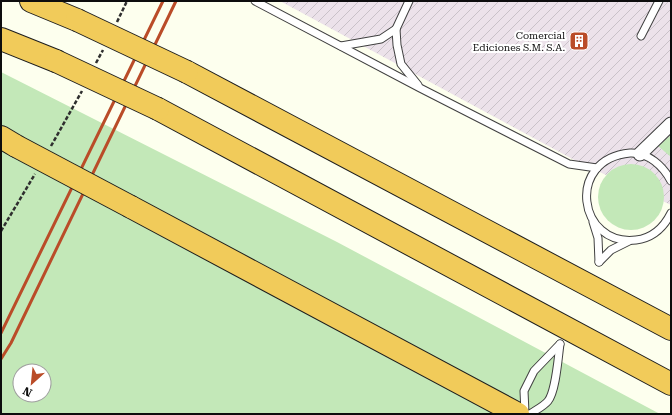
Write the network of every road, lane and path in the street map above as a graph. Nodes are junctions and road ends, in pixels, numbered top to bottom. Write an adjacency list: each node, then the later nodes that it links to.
1 (31, 1): 26 (highway, bridge)
2 (127, 1): 6 (path)
3 (255, 1): 10 (lane)
4 (410, 1): 7 (lane)
5 (659, 1): 8 (lane)
6 (115, 27)
7 (396, 29): 10 (lane); 13 (lane)
8 (641, 36)
9 (1, 39): 27 (highway, bridge)
10 (341, 46): 13 (lane)
11 (104, 48): 12 (path)
12 (93, 69)
13 (420, 88): 19 (lane)
14 (82, 90): 17 (path)
15 (671, 124): 18 (street)
16 (9, 142): 28 (highway, bridge)
17 (49, 150)
18 (640, 154): 19 (lane); 21 (lane)
19 (597, 168): 23 (lane)
20 (37, 169): 24 (path)
21 (671, 181)
22 (671, 213): 25 (lane)
23 (593, 220): 25 (lane); 25 (lane)
24 (1, 231)
25 (629, 241)
26 (671, 328)
27 (671, 384)
28 (518, 414)
29 (524, 414): 30 (lane)
30 (530, 414)

